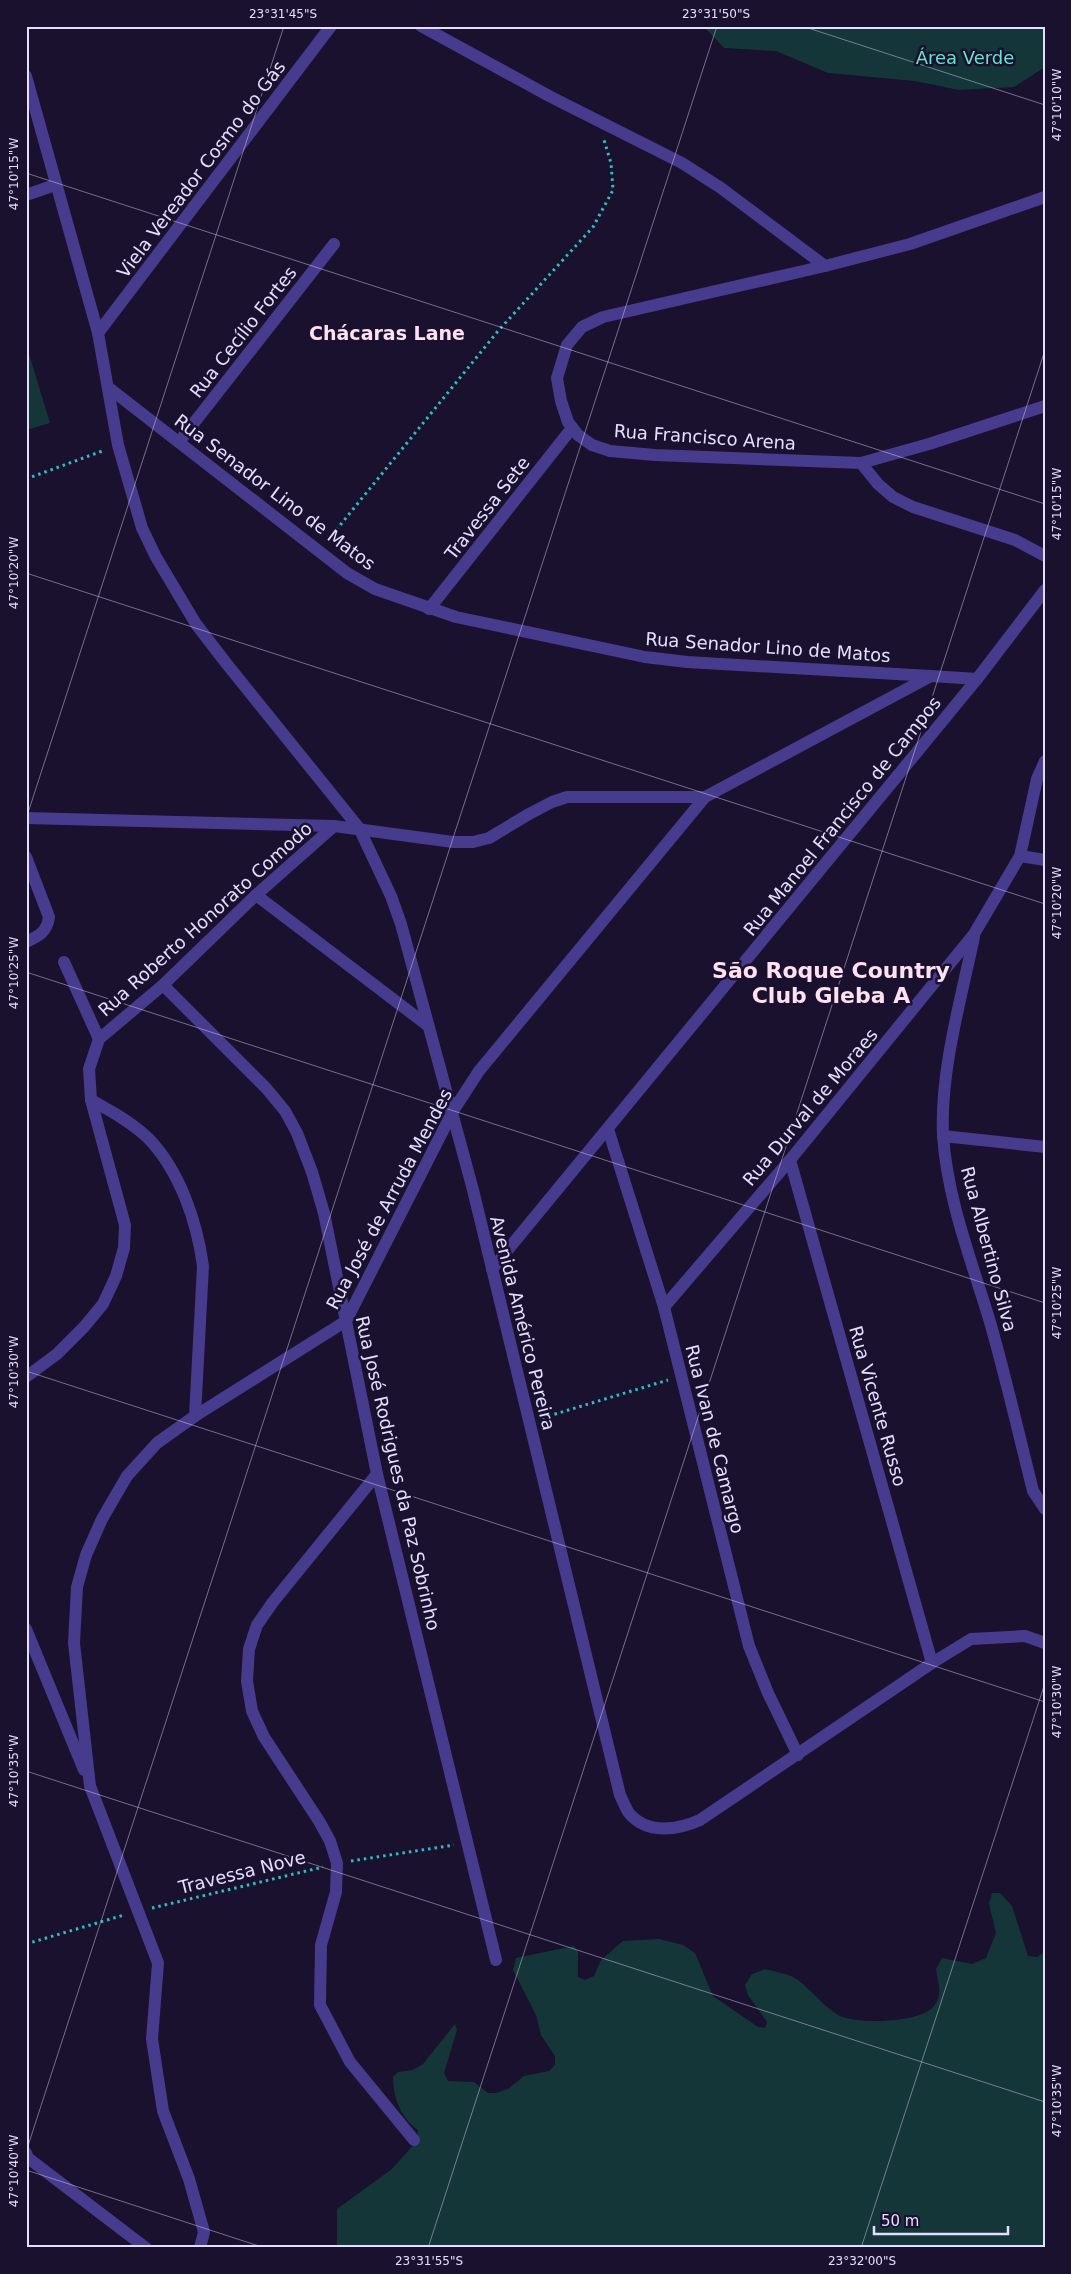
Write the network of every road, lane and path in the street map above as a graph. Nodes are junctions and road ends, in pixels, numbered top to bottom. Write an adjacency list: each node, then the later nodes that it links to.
1 (331, 26): 10 (street, Viela Vereador Cosmo do Gás)
2 (422, 26): 4 (street)
3 (26, 76): 5 (street, Avenida Américo Pereira)
4 (598, 120): 9 (street); 18 (path)
5 (55, 185): 6 (street); 10 (street, Avenida Américo Pereira)
6 (26, 195)
7 (1045, 197): 9 (street, Rua Francisco Arena)
8 (334, 244): 14 (street, Rua Cecílio Fortes)
9 (825, 266): 13 (street, Rua Francisco Arena)
10 (98, 333): 11 (street, Avenida Américo Pereira)
11 (109, 388): 14 (street, Rua Senador Lino de Matos); 15 (street, Avenida Américo Pereira)
12 (1045, 406): 16 (street, Rua Francisco Arena)
13 (572, 428): 16 (street, Rua Francisco Arena); 21 (street, Travessa Sete)
14 (180, 442): 18 (street, Rua Senador Lino de Matos)
15 (118, 445): 17 (path); 28 (street, Avenida Américo Pereira)
16 (861, 463): 19 (street)
17 (26, 480)
18 (320, 551): 21 (street, Rua Senador Lino de Matos)
19 (1045, 556)
20 (1045, 590): 23 (street, Rua Manoel Francisco de Campos)
21 (429, 609): 22 (street, Rua Senador Lino de Matos)
22 (931, 676): 23 (street); 25 (street, Rua José de Arruda Mendes)
23 (977, 679): 41 (street, Rua Manoel Francisco de Campos)
24 (1045, 761): 29 (street, Rua Durval de Moraes)
25 (705, 796): 28 (street, Rua Roberto Honorato Comodo); 40 (street, Rua José de Arruda Mendes)
26 (26, 818): 27 (street)
27 (334, 826): 28 (street, Rua Roberto Honorato Comodo); 32 (street, Rua Roberto Honorato Comodo)
28 (359, 828): 37 (street, Avenida Américo Pereira)
29 (1020, 856): 31 (street); 33 (street, Rua Durval de Moraes)
30 (26, 857): 34 (street)
31 (1045, 860)
32 (256, 896): 36 (street, Rua Roberto Honorato Comodo); 37 (street)
33 (974, 934): 42 (street, Rua Albertino Silva); 44 (street, Rua Durval de Moraes)
34 (26, 942)
35 (64, 962): 38 (street)
36 (163, 985): 38 (street, Rua Roberto Honorato Comodo); 47 (street, Rua José Rodrigues da Paz Sobrinho)
37 (427, 1025): 40 (street, Avenida Américo Pereira)
38 (99, 1040): 39 (street, Rua Roberto Honorato Comodo)
39 (91, 1100): 49 (street, Rua Roberto Honorato Comodo); 50 (street)
40 (452, 1111): 45 (street, Avenida Américo Pereira); 47 (street, Rua José de Arruda Mendes)
41 (608, 1129): 45 (street, Rua Manoel Francisco de Campos); 46 (street, Rua Ivan de Camargo)
42 (943, 1136): 43 (street); 53 (street, Rua Albertino Silva)
43 (1045, 1147)
44 (790, 1160): 46 (street, Rua Durval de Moraes); 56 (street, Rua Vicente Russo)
45 (492, 1269): 51 (street, Avenida Américo Pereira)
46 (664, 1307): 48 (street, Rua Ivan de Camargo)
47 (346, 1321): 50 (street, Rua José de Arruda Mendes); 52 (street, Rua José Rodrigues da Paz Sobrinho)
48 (680, 1376): 51 (path); 57 (street, Rua Ivan de Camargo)
49 (26, 1377)
50 (195, 1416): 58 (street, Rua José de Arruda Mendes)
51 (530, 1422): 57 (street, Avenida Américo Pereira)
52 (377, 1474): 59 (street, Rua José Rodrigues da Paz Sobrinho); 60 (street)
53 (1045, 1509)
54 (26, 1629): 58 (street)
55 (1045, 1643): 56 (street)
56 (932, 1663): 57 (street)
57 (798, 1755)
58 (90, 1786): 61 (street, Rua José de Arruda Mendes)
59 (467, 1842): 60 (path, Travessa Nove); 63 (street, Rua José Rodrigues da Paz Sobrinho)
60 (337, 1863): 61 (path, Travessa Nove); 64 (street)
61 (138, 1911): 62 (path, Travessa Nove); 67 (street, Rua José de Arruda Mendes)
62 (26, 1944)
63 (496, 1960)
64 (414, 2140)
65 (27, 2158): 66 (street)
66 (146, 2248)
67 (200, 2248)

